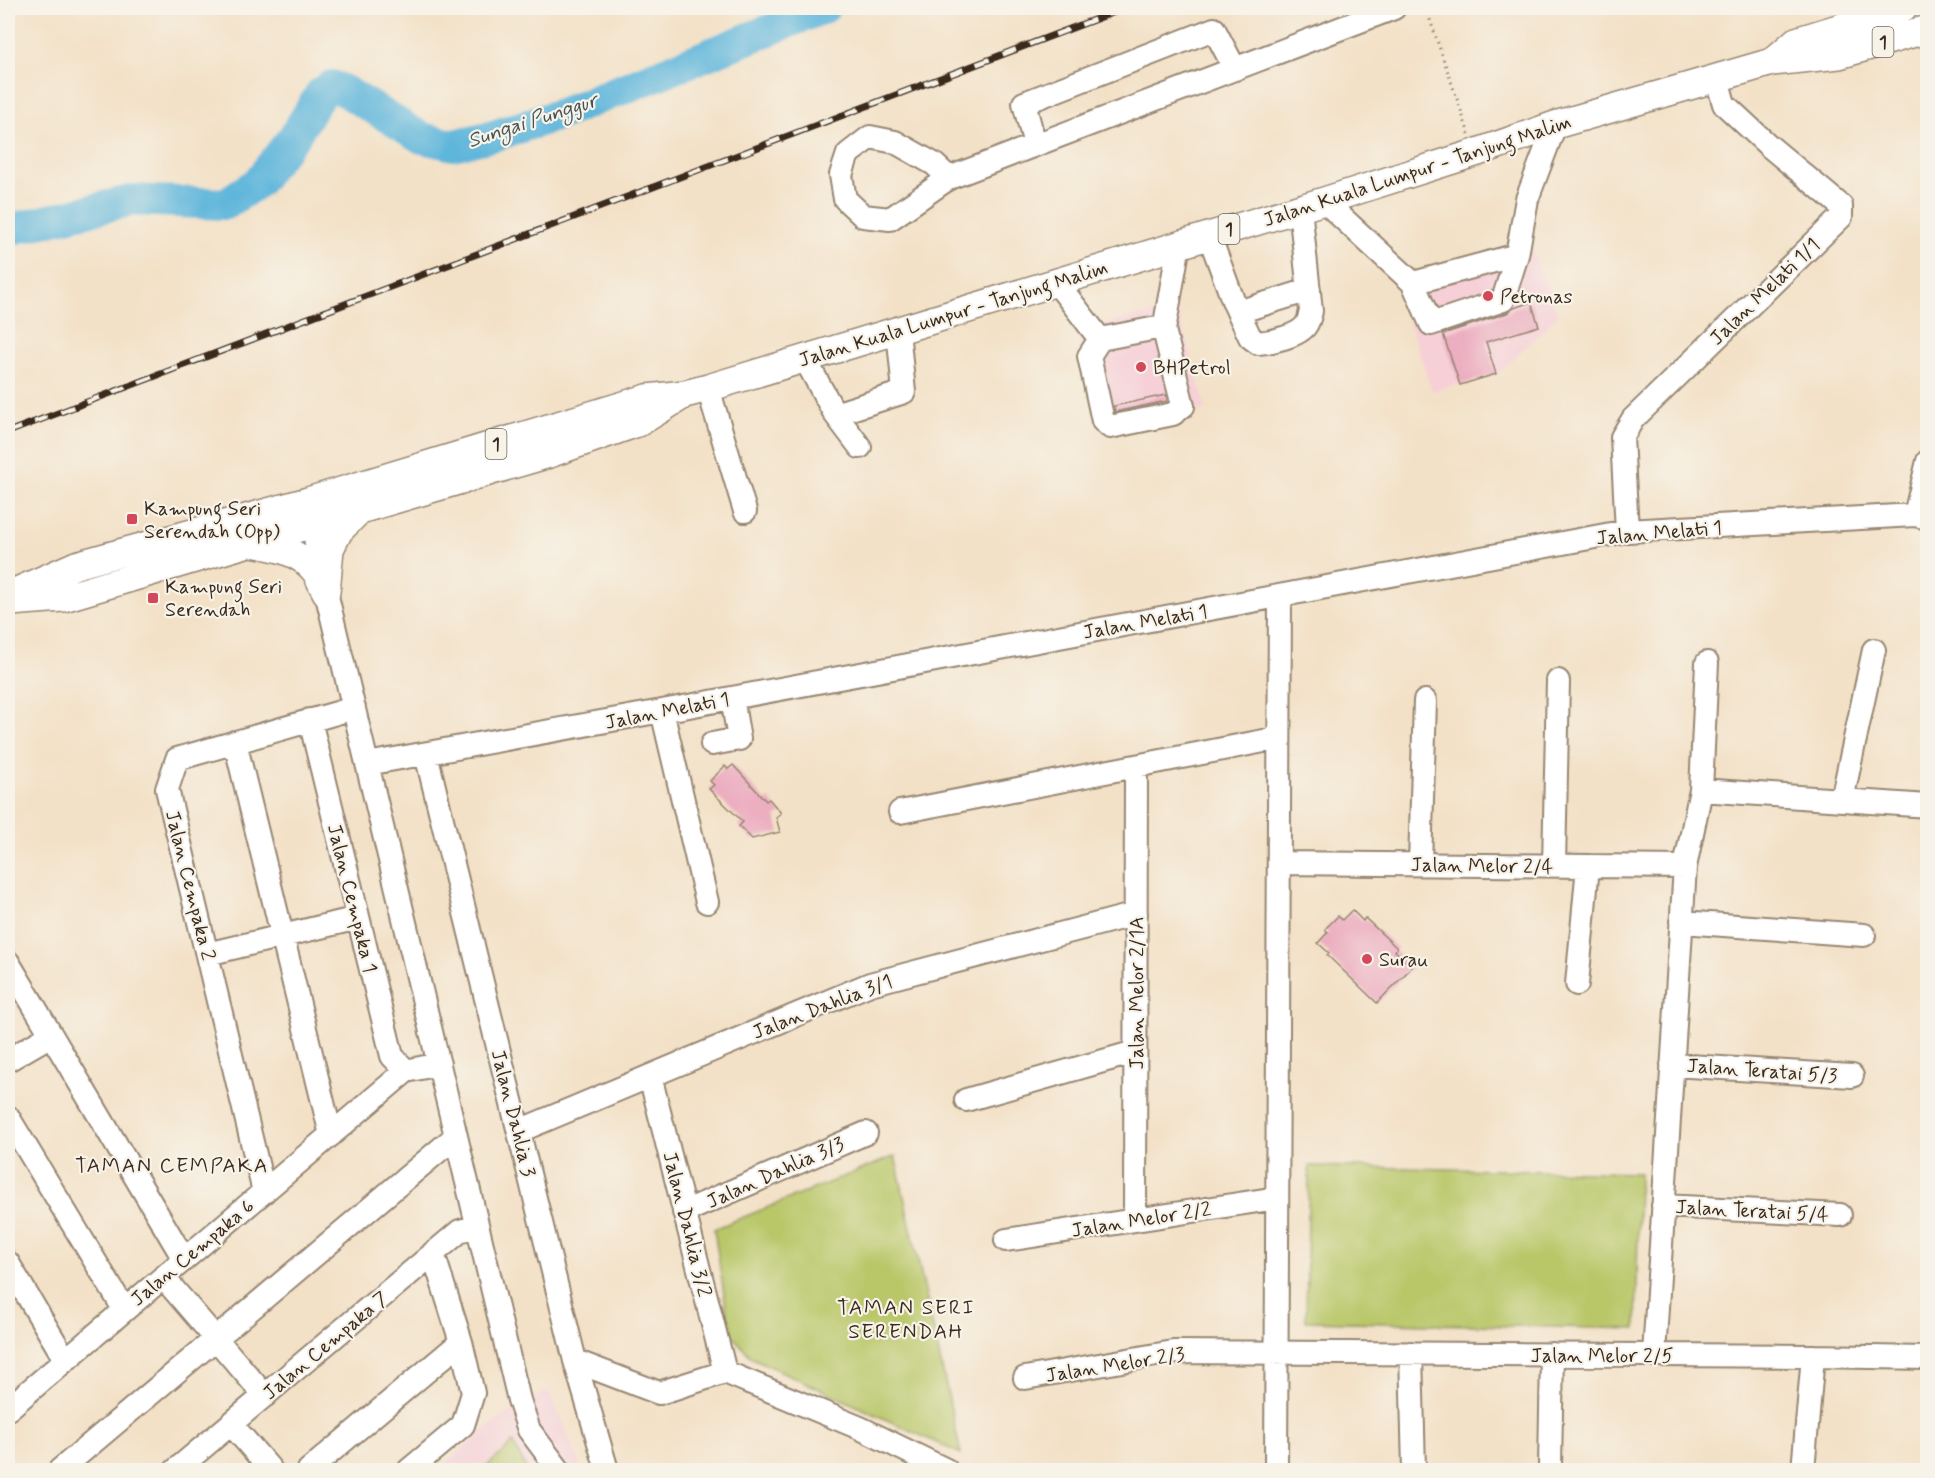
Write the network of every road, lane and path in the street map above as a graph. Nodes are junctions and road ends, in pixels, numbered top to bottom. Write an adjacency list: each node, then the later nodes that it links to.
1 (1394, 8): 6 (street)
2 (1426, 8): 10 (path)
3 (1902, 8): 5 (main road, Jalan Kuala Lumpur - Tanjung Malim / 1)
4 (1928, 29): 5 (main road, Jalan Kuala Lumpur - Tanjung Malim / 1)
5 (1772, 62): 7 (main road, Jalan Kuala Lumpur - Tanjung Malim / 1)
6 (1234, 69): 9 (street); 9 (street)
7 (1717, 79): 8 (main road, Jalan Kuala Lumpur - Tanjung Malim / 1); 32 (street, Jalan Melati 1/1)
8 (1555, 125): 10 (main road, Jalan Kuala Lumpur - Tanjung Malim / 1); 15 (street)
9 (1035, 145): 11 (street)
10 (1475, 153): 12 (main road, Jalan Kuala Lumpur - Tanjung Malim / 1)
11 (949, 178): 11 (street)
12 (1312, 204): 13 (main road, Jalan Kuala Lumpur - Tanjung Malim / 1); 17 (street); 18 (street)
13 (1209, 235): 14 (main road, Jalan Kuala Lumpur - Tanjung Malim / 1); 19 (street)
14 (1179, 244): 16 (main road, Jalan Kuala Lumpur - Tanjung Malim / 1); 21 (street)
15 (1517, 255): 17 (street); 17 (street)
16 (1056, 282): 20 (main road, Jalan Kuala Lumpur - Tanjung Malim / 1); 22 (street)
17 (1413, 283)
18 (1309, 290): 19 (street); 19 (street)
19 (1239, 312)
20 (898, 330): 23 (main road, Jalan Kuala Lumpur - Tanjung Malim / 1); 25 (street)
21 (1164, 330): 22 (street); 22 (street)
22 (1100, 339)
23 (805, 359): 24 (main road, Jalan Kuala Lumpur - Tanjung Malim / 1); 25 (street)
24 (696, 391): 28 (main road, Jalan Kuala Lumpur - Tanjung Malim / 1); 29 (street); 30 (main road, Jalan Kuala Lumpur - Tanjung Malim / 1)
25 (835, 414): 26 (street)
26 (860, 447)
27 (1928, 461): 31 (street)
28 (359, 511): 30 (main road, Jalan Kuala Lumpur - Tanjung Malim / 1); 34 (main road)
29 (745, 511)
30 (310, 513): 33 (main road, Jalan Kuala Lumpur - Tanjung Malim / 1); 34 (street); 35 (main road, Jalan Kuala Lumpur - Tanjung Malim / 1)
31 (1921, 516): 32 (street, Jalan Melati 1)
32 (1627, 531): 36 (street, Jalan Melati 1)
33 (251, 542): 34 (main road); 37 (main road, Jalan Kuala Lumpur - Tanjung Malim / 1)
34 (326, 592): 43 (street)
35 (8, 595)
36 (1280, 596): 41 (street, Jalan Melati 1); 46 (street)
37 (8, 602)
38 (1874, 650): 53 (street)
39 (1707, 663): 52 (street)
40 (1558, 681): 58 (street)
41 (732, 698): 44 (street, Jalan Melati 1); 48 (street)
42 (1425, 701): 57 (street)
43 (354, 708): 45 (street, Jalan Cempaka 2); 50 (street)
44 (663, 711): 49 (street, Jalan Melati 1); 61 (street)
45 (310, 720): 47 (street, Jalan Cempaka 2); 63 (street, Jalan Cempaka 1)
46 (1279, 738): 51 (street); 56 (street)
47 (235, 742): 66 (street); 67 (street, Jalan Cempaka 2)
48 (712, 744)
49 (426, 754): 50 (street, Jalan Melati 1); 80 (street, Jalan Dahlia 3)
50 (367, 764): 73 (street)
51 (1136, 766): 55 (street); 62 (street, Jalan Melor 2/1A)
52 (1701, 790): 53 (street); 60 (street)
53 (1842, 800): 54 (street)
54 (1928, 806)
55 (900, 812)
56 (1279, 863): 57 (street, Jalan Melor 2/4); 85 (street)
57 (1420, 864): 58 (street, Jalan Melor 2/4)
58 (1554, 865): 59 (street, Jalan Melor 2/4)
59 (1588, 866): 60 (street, Jalan Melor 2/4); 69 (street)
60 (1685, 867): 64 (street)
61 (707, 902)
62 (1136, 914): 71 (street, Jalan Melor 2/1A); 76 (street, Jalan Dahlia 3/1)
63 (358, 918): 66 (street); 75 (street, Jalan Cempaka 1)
64 (1681, 922): 65 (street); 74 (street)
65 (1864, 935)
66 (282, 936): 67 (street); 82 (street)
67 (207, 954): 84 (street, Jalan Cempaka 2)
68 (8, 962): 70 (street)
69 (1577, 984)
70 (51, 1035): 72 (street); 93 (street)
71 (1136, 1052): 78 (street); 89 (street, Jalan Melor 2/1A)
72 (8, 1060)
73 (439, 1064): 75 (street, Jalan Cempaka 6); 83 (street)
74 (1672, 1065): 77 (street, Jalan Teratai 5/3); 86 (street)
75 (406, 1071): 82 (street, Jalan Cempaka 6)
76 (650, 1076): 80 (street, Jalan Dahlia 3/1); 87 (street, Jalan Dahlia 3/2)
77 (1852, 1076)
78 (966, 1100)
79 (8, 1117): 96 (street)
80 (519, 1131): 106 (street, Jalan Dahlia 3)
81 (866, 1133): 87 (street, Jalan Dahlia 3/3)
82 (331, 1135): 84 (street, Jalan Cempaka 6)
83 (456, 1136): 90 (street); 97 (street)
84 (264, 1192): 93 (street, Jalan Cempaka 6)
85 (1277, 1198): 89 (street, Jalan Melor 2/2); 99 (street)
86 (1663, 1206): 88 (street, Jalan Teratai 5/4); 102 (street)
87 (684, 1212): 107 (street, Jalan Dahlia 3/2)
88 (1840, 1215)
89 (1135, 1220): 91 (street, Jalan Melor 2/2)
90 (477, 1226): 92 (street, Jalan Cempaka 7); 118 (street)
91 (1006, 1240)
92 (433, 1253): 98 (street); 109 (street, Jalan Cempaka 7)
93 (184, 1259): 95 (street, Jalan Cempaka 6)
94 (8, 1263): 105 (street)
95 (164, 1276): 96 (street, Jalan Cempaka 6); 97 (street)
96 (124, 1310): 105 (street, Jalan Cempaka 6)
97 (216, 1338): 109 (street); 113 (street)
98 (462, 1342): 116 (street); 117 (street)
99 (1276, 1352): 100 (street, Jalan Melor 2/5); 108 (street, Jalan Melor 2/3); 121 (street)
100 (1411, 1353): 101 (street, Jalan Melor 2/5); 122 (street)
101 (1552, 1354): 102 (street, Jalan Melor 2/5); 112 (street)
102 (1654, 1355): 103 (street, Jalan Melor 2/5)
103 (1814, 1356): 104 (street, Jalan Melor 2/5); 123 (street)
104 (1928, 1358)
105 (65, 1359): 110 (street, Jalan Cempaka 6)
106 (575, 1361): 107 (street); 119 (street, Jalan Dahlia 3)
107 (725, 1372): 120 (street)
108 (1025, 1378)
109 (265, 1396): 111 (street, Jalan Cempaka 7)
110 (8, 1409)
111 (231, 1424): 114 (street, Jalan Cempaka 7); 115 (street)
112 (1550, 1467)
113 (60, 1470)
114 (176, 1470)
115 (271, 1470)
116 (309, 1470)
117 (409, 1470)
118 (559, 1470)
119 (607, 1470)
120 (946, 1470)
121 (1276, 1470)
122 (1414, 1470)
123 (1803, 1470)

